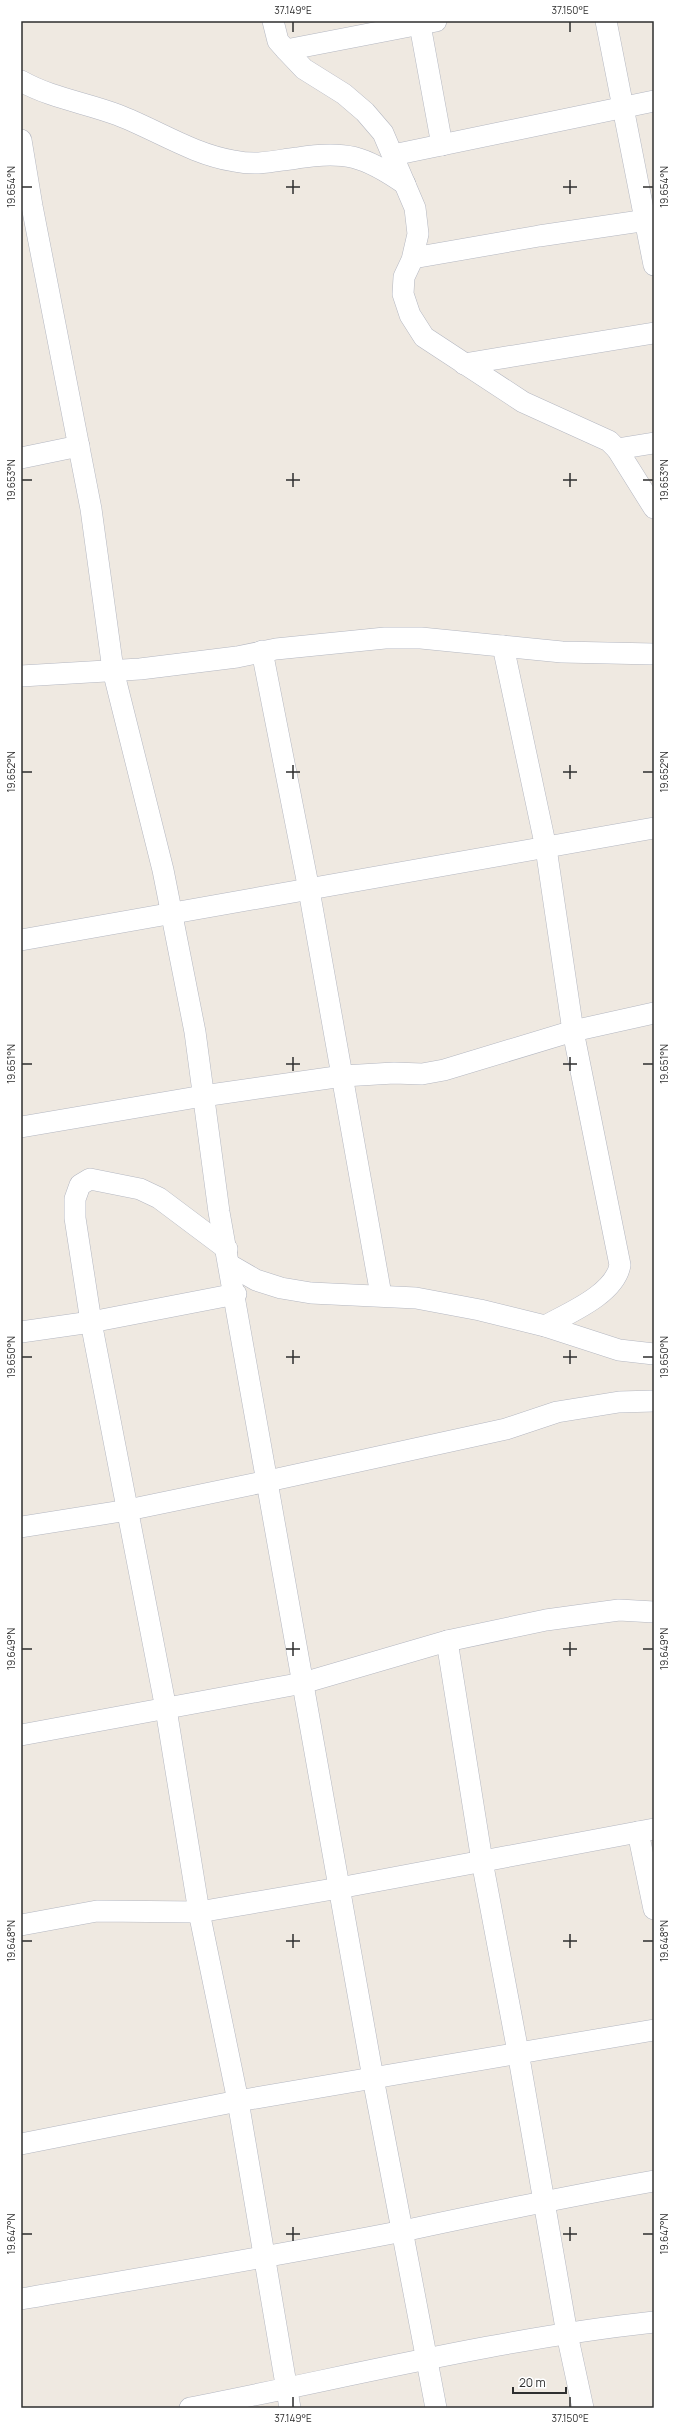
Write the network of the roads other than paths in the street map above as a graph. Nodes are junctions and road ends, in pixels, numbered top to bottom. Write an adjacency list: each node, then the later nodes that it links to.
1 (273, 21): 4 (street)
2 (606, 21): 7 (street)
3 (428, 23): 4 (street); 9 (street)
4 (286, 50): 10 (street)
5 (21, 81): 11 (street)
6 (654, 101): 7 (street)
7 (624, 106): 9 (street); 12 (street)
8 (21, 140): 18 (street)
9 (442, 145): 10 (street)
10 (393, 155): 11 (street)
11 (404, 184): 13 (street)
12 (650, 220): 13 (street); 14 (street)
13 (413, 258): 16 (street)
14 (654, 265)
15 (654, 332): 16 (street)
16 (464, 364): 19 (street)
17 (654, 443): 19 (street)
18 (79, 446): 20 (street); 25 (street)
19 (617, 449): 21 (street)
20 (21, 458)
21 (654, 508)
22 (503, 646): 23 (street); 24 (street); 28 (street)
23 (262, 651): 25 (street); 29 (street)
24 (654, 654)
25 (113, 670): 26 (street); 30 (street)
26 (21, 676)
27 (654, 828): 28 (street)
28 (546, 848): 29 (street); 33 (street)
29 (309, 890): 30 (street); 34 (street)
30 (172, 914): 31 (street); 35 (street)
31 (21, 940)
32 (654, 1013): 33 (street)
33 (573, 1031): 34 (street); 41 (street)
34 (342, 1076): 35 (street); 39 (street)
35 (203, 1096): 36 (street); 37 (street)
36 (21, 1127)
37 (229, 1257): 38 (street); 39 (street); 40 (street)
38 (236, 1294): 40 (street); 45 (street)
39 (381, 1295): 41 (street)
40 (91, 1322): 42 (street); 46 (street)
41 (545, 1326): 43 (street)
42 (21, 1332)
43 (654, 1354)
44 (654, 1401): 45 (street)
45 (268, 1481): 46 (street); 50 (street)
46 (128, 1510): 47 (street); 51 (street)
47 (21, 1527)
48 (654, 1612): 49 (street)
49 (447, 1641): 50 (street); 54 (street)
50 (303, 1683): 51 (street); 55 (street)
51 (166, 1709): 52 (street); 57 (street)
52 (21, 1734)
53 (646, 1830): 54 (street); 56 (street)
54 (482, 1861): 55 (street); 60 (street)
55 (340, 1888): 57 (street); 61 (street)
56 (654, 1910)
57 (198, 1912): 58 (street); 62 (street)
58 (21, 1925)
59 (654, 2030): 60 (street)
60 (518, 2052): 61 (street); 65 (street)
61 (373, 2078): 62 (street); 66 (street)
62 (238, 2101): 63 (street); 67 (street)
63 (21, 2144)
64 (654, 2181): 65 (street)
65 (544, 2200): 66 (street); 70 (street)
66 (403, 2231): 67 (street); 71 (street)
67 (264, 2257): 68 (street); 72 (street)
68 (21, 2299)
69 (654, 2322): 70 (street)
70 (566, 2334): 71 (street); 75 (street)
71 (426, 2359): 72 (street); 74 (street)
72 (289, 2399): 73 (street)
73 (190, 2408)
74 (436, 2408)
75 (583, 2408)

